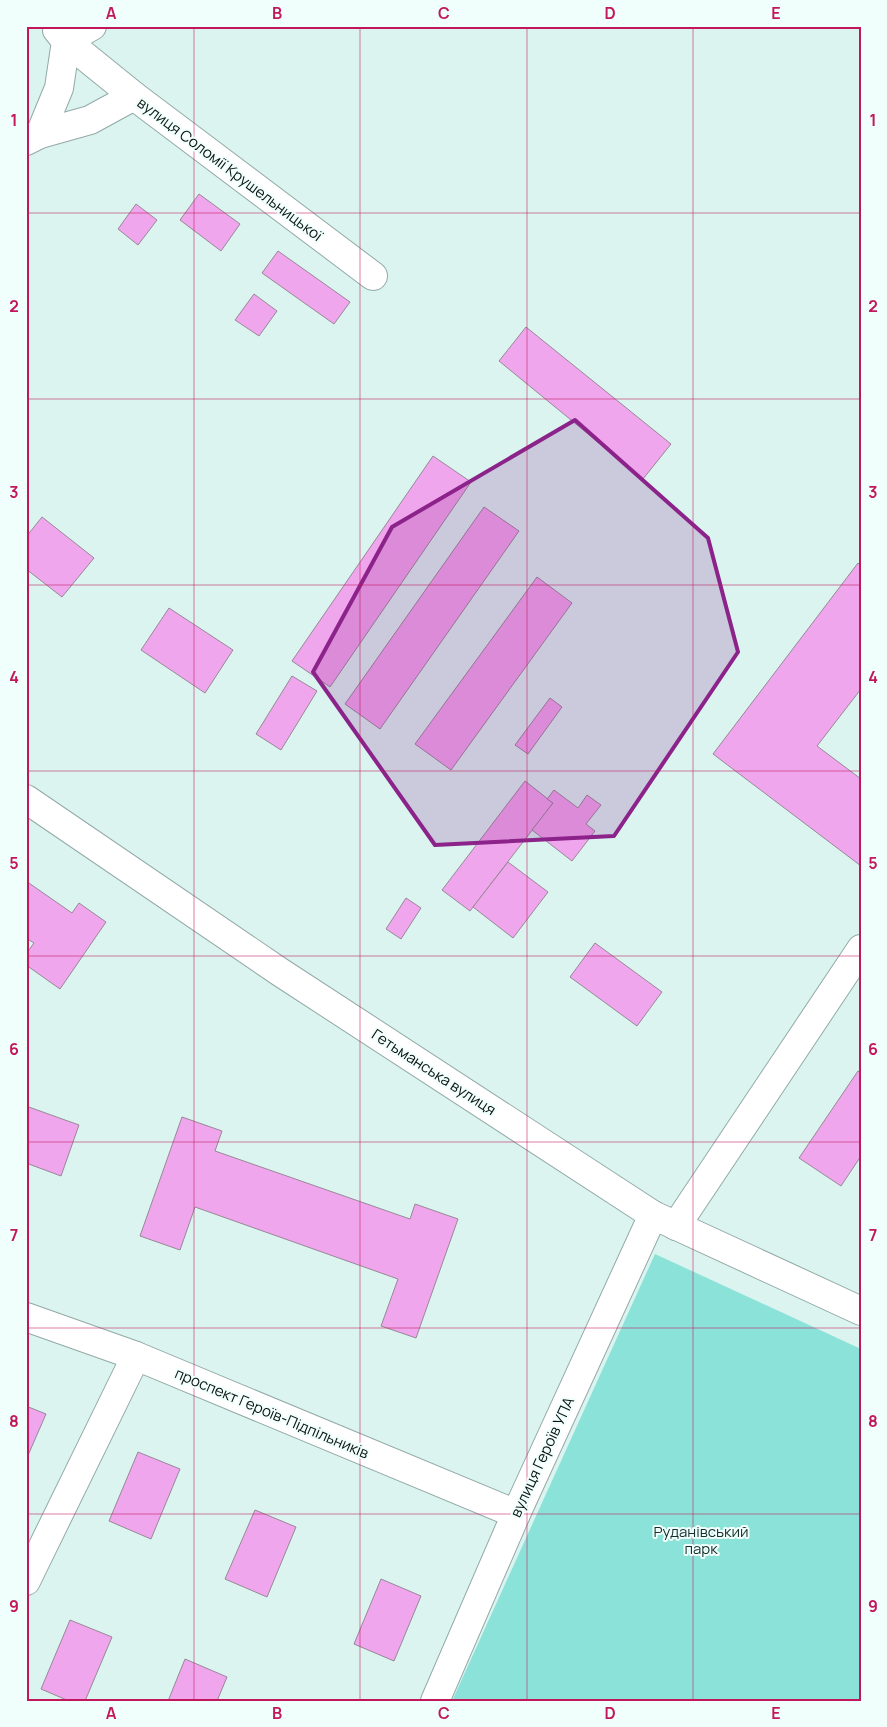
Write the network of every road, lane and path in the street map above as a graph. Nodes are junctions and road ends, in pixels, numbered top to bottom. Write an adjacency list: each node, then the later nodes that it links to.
1 (92, 26): 2 (street)
2 (60, 34): 3 (street); 4 (street)
3 (134, 96): 4 (street, вулиця Соломії Крушельницької); 5 (street, вулиця Соломії Крушельницької)
4 (33, 137)
5 (373, 276)
6 (26, 799): 8 (street, Гетьманська вулиця)
7 (861, 948): 8 (street, вулиця Героїв УПА)
8 (665, 1221): 9 (street, Гетьманська вулиця); 12 (street, вулиця Героїв УПА)
9 (861, 1311)
10 (26, 1317): 11 (street, проспект Героїв-Підпільників)
11 (136, 1356): 12 (street, проспект Героїв-Підпільників); 13 (street)
12 (516, 1514): 14 (street, вулиця Героїв УПА)
13 (26, 1581)
14 (435, 1701)

